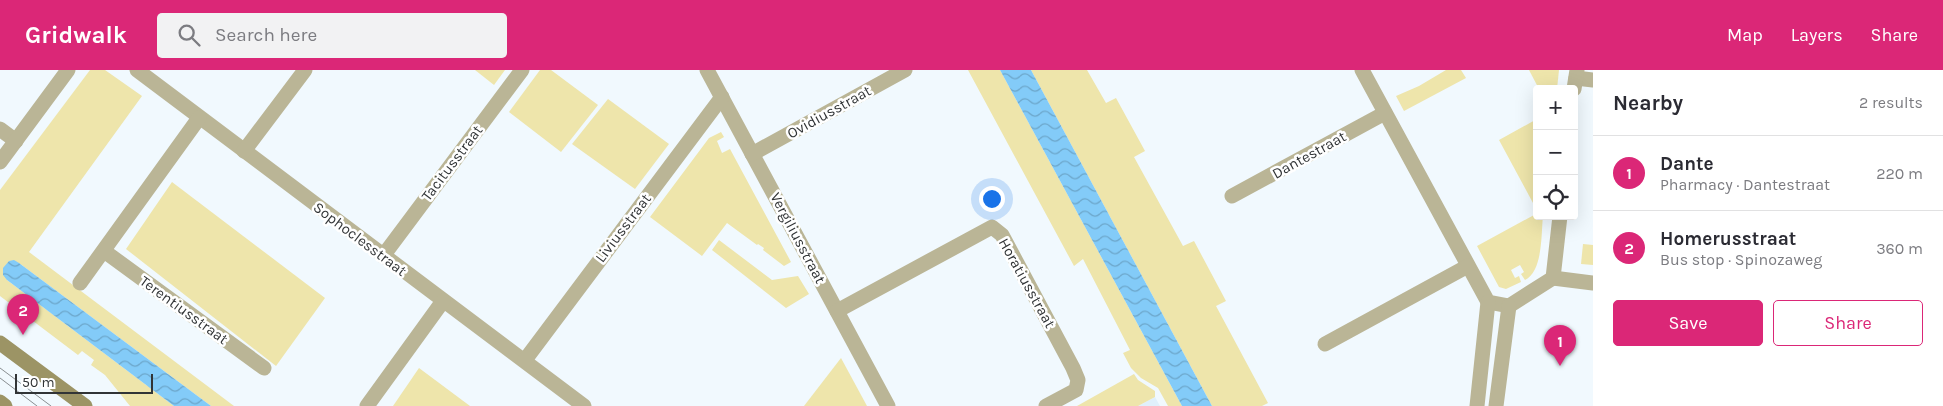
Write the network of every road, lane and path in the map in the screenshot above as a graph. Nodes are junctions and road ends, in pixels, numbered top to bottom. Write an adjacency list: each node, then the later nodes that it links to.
1 (68, 70): 14 (street)
2 (136, 70): 12 (street, Sophoclesstraat)
3 (305, 70): 15 (street)
4 (522, 70): 21 (street, Tacitusstraat)
5 (707, 70): 10 (street, Vergiliusstraat)
6 (906, 70): 16 (street, Ovidiusstraat)
7 (1362, 70): 11 (street)
8 (1575, 79): 9 (street)
9 (1593, 80)
10 (722, 97): 16 (street, Vergiliusstraat); 32 (street, Liviusstraat)
11 (1385, 113): 18 (street, Dantestraat); 22 (street)
12 (199, 118): 15 (street, Sophoclesstraat); 20 (street)
13 (0, 129): 14 (street)
14 (16, 141): 17 (street)
15 (244, 151): 21 (street, Sophoclesstraat)
16 (752, 154): 29 (street, Vergiliusstraat)
17 (0, 162)
18 (1232, 196)
19 (1560, 220): 23 (street)
20 (104, 251): 25 (street); 33 (street, Terentiusstraat)
21 (383, 256): 26 (street, Sophoclesstraat)
22 (1468, 266): 27 (street); 31 (street)
23 (1553, 278): 24 (street); 28 (street)
24 (1593, 283)
25 (80, 284)
26 (443, 301): 32 (street, Sophoclesstraat); 37 (street)
27 (1488, 302): 28 (street); 41 (street)
28 (1509, 306): 42 (street)
29 (837, 310): 39 (street, Vergiliusstraat); 40 (street, Horatiusstraat)
30 (0, 343): 36 (main road)
31 (1325, 344)
32 (525, 360): 38 (street, Sophoclesstraat)
33 (264, 368)
34 (0, 402): 35 (main road)
35 (5, 406)
36 (85, 406)
37 (367, 406)
38 (584, 406)
39 (888, 406)
40 (1046, 406)
41 (1477, 406)
42 (1496, 406)

